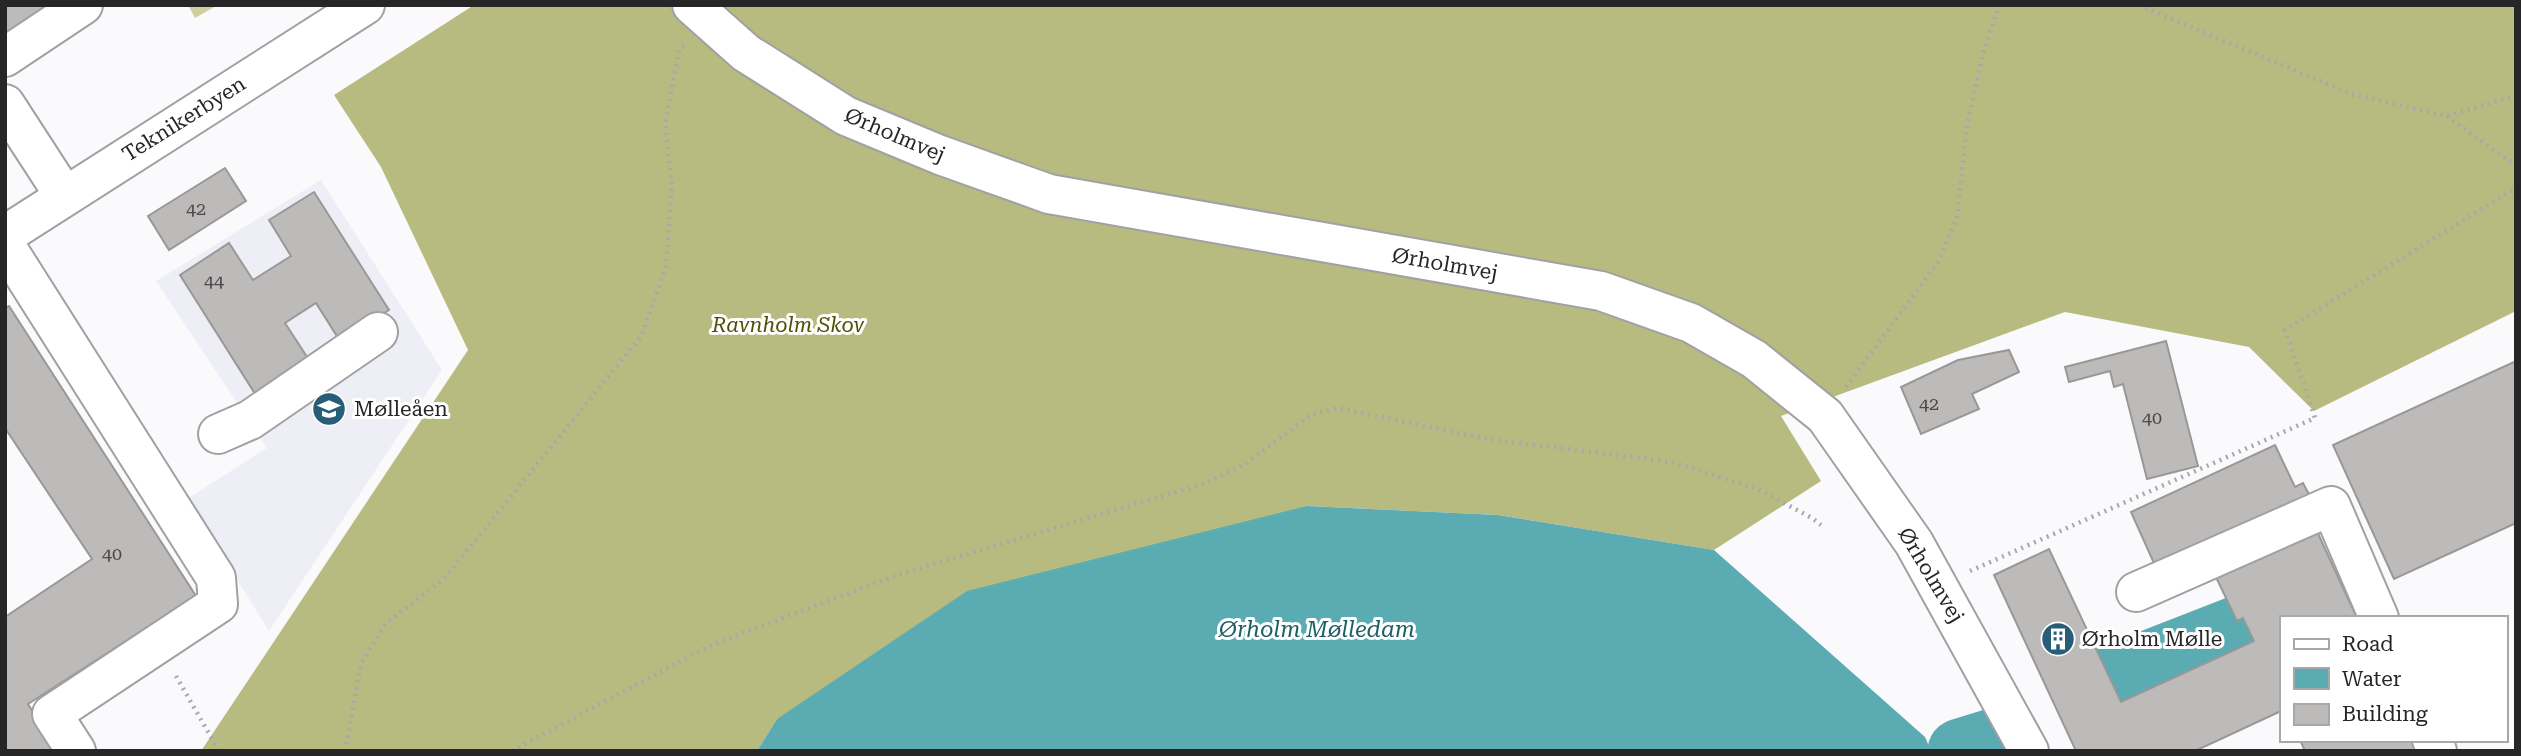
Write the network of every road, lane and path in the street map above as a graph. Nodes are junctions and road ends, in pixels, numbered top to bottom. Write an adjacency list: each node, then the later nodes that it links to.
1 (83, 5): 6 (street)
2 (365, 5): 12 (street, Teknikerbyen)
3 (1999, 5): 16 (path)
4 (2138, 5): 9 (path)
5 (702, 14): 16 (street, Ørholmvej); 25 (path)
6 (5, 57)
7 (2516, 95): 9 (path)
8 (5, 104): 12 (street)
9 (2447, 116): 10 (path)
10 (2516, 166)
11 (2516, 188): 19 (path)
12 (64, 195): 13 (street, Teknikerbyen)
13 (5, 235)
14 (5, 245): 22 (street)
15 (378, 332): 17 (street)
16 (1825, 416): 19 (street, Ørholmvej)
17 (218, 434)
18 (1821, 525): 26 (path)
19 (1939, 584): 27 (street, Ørholmvej)
20 (2136, 592): 21 (street)
21 (2378, 616)
22 (158, 646): 23 (street); 24 (path)
23 (76, 751)
24 (219, 751)
25 (345, 751)
26 (512, 751)
27 (2029, 751)

